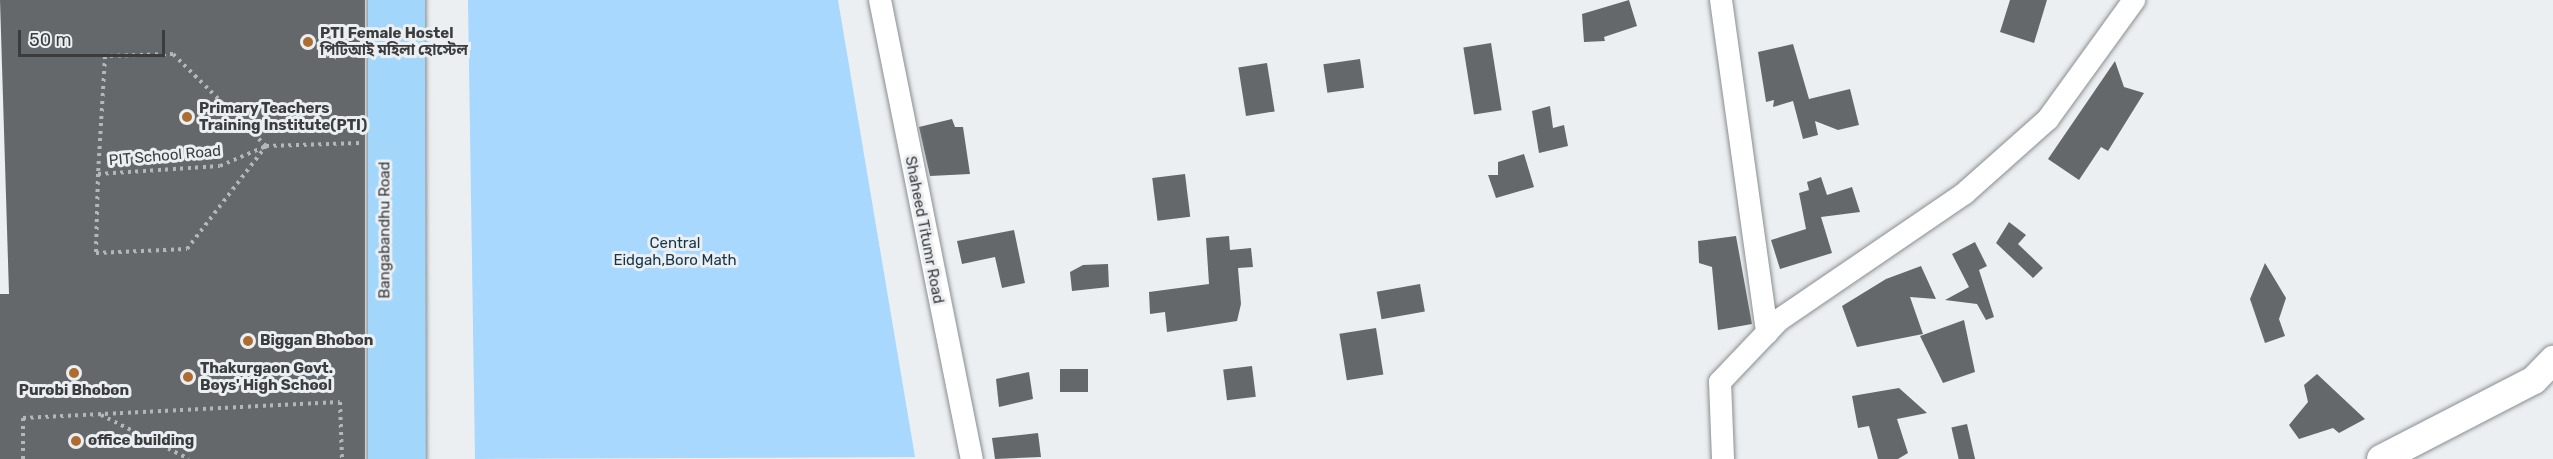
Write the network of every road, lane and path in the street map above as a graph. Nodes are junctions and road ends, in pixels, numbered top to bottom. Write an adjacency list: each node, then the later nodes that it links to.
1 (384, 0): 6 (main road, Bangabandhu Road)
2 (408, 0): 16 (main road, Bangabandhu Road)
3 (880, 0): 17 (street, Shaheed Titumr Road)
4 (1722, 0): 9 (street)
5 (2134, 0): 9 (street)
6 (385, 142): 7 (path, PIT School Road); 15 (main road, Bangabandhu Road)
7 (266, 146): 8 (path, PIT School Road); 8 (path, PIT School Road); 8 (path, PIT School Road)
8 (98, 174)
9 (1767, 333): 18 (street)
10 (2553, 360): 19 (street)
11 (100, 414): 12 (path); 13 (path); 14 (path)
12 (22, 459)
13 (189, 459)
14 (342, 459)
15 (384, 459)
16 (409, 459)
17 (972, 459)
18 (1723, 459)
19 (2381, 459)

